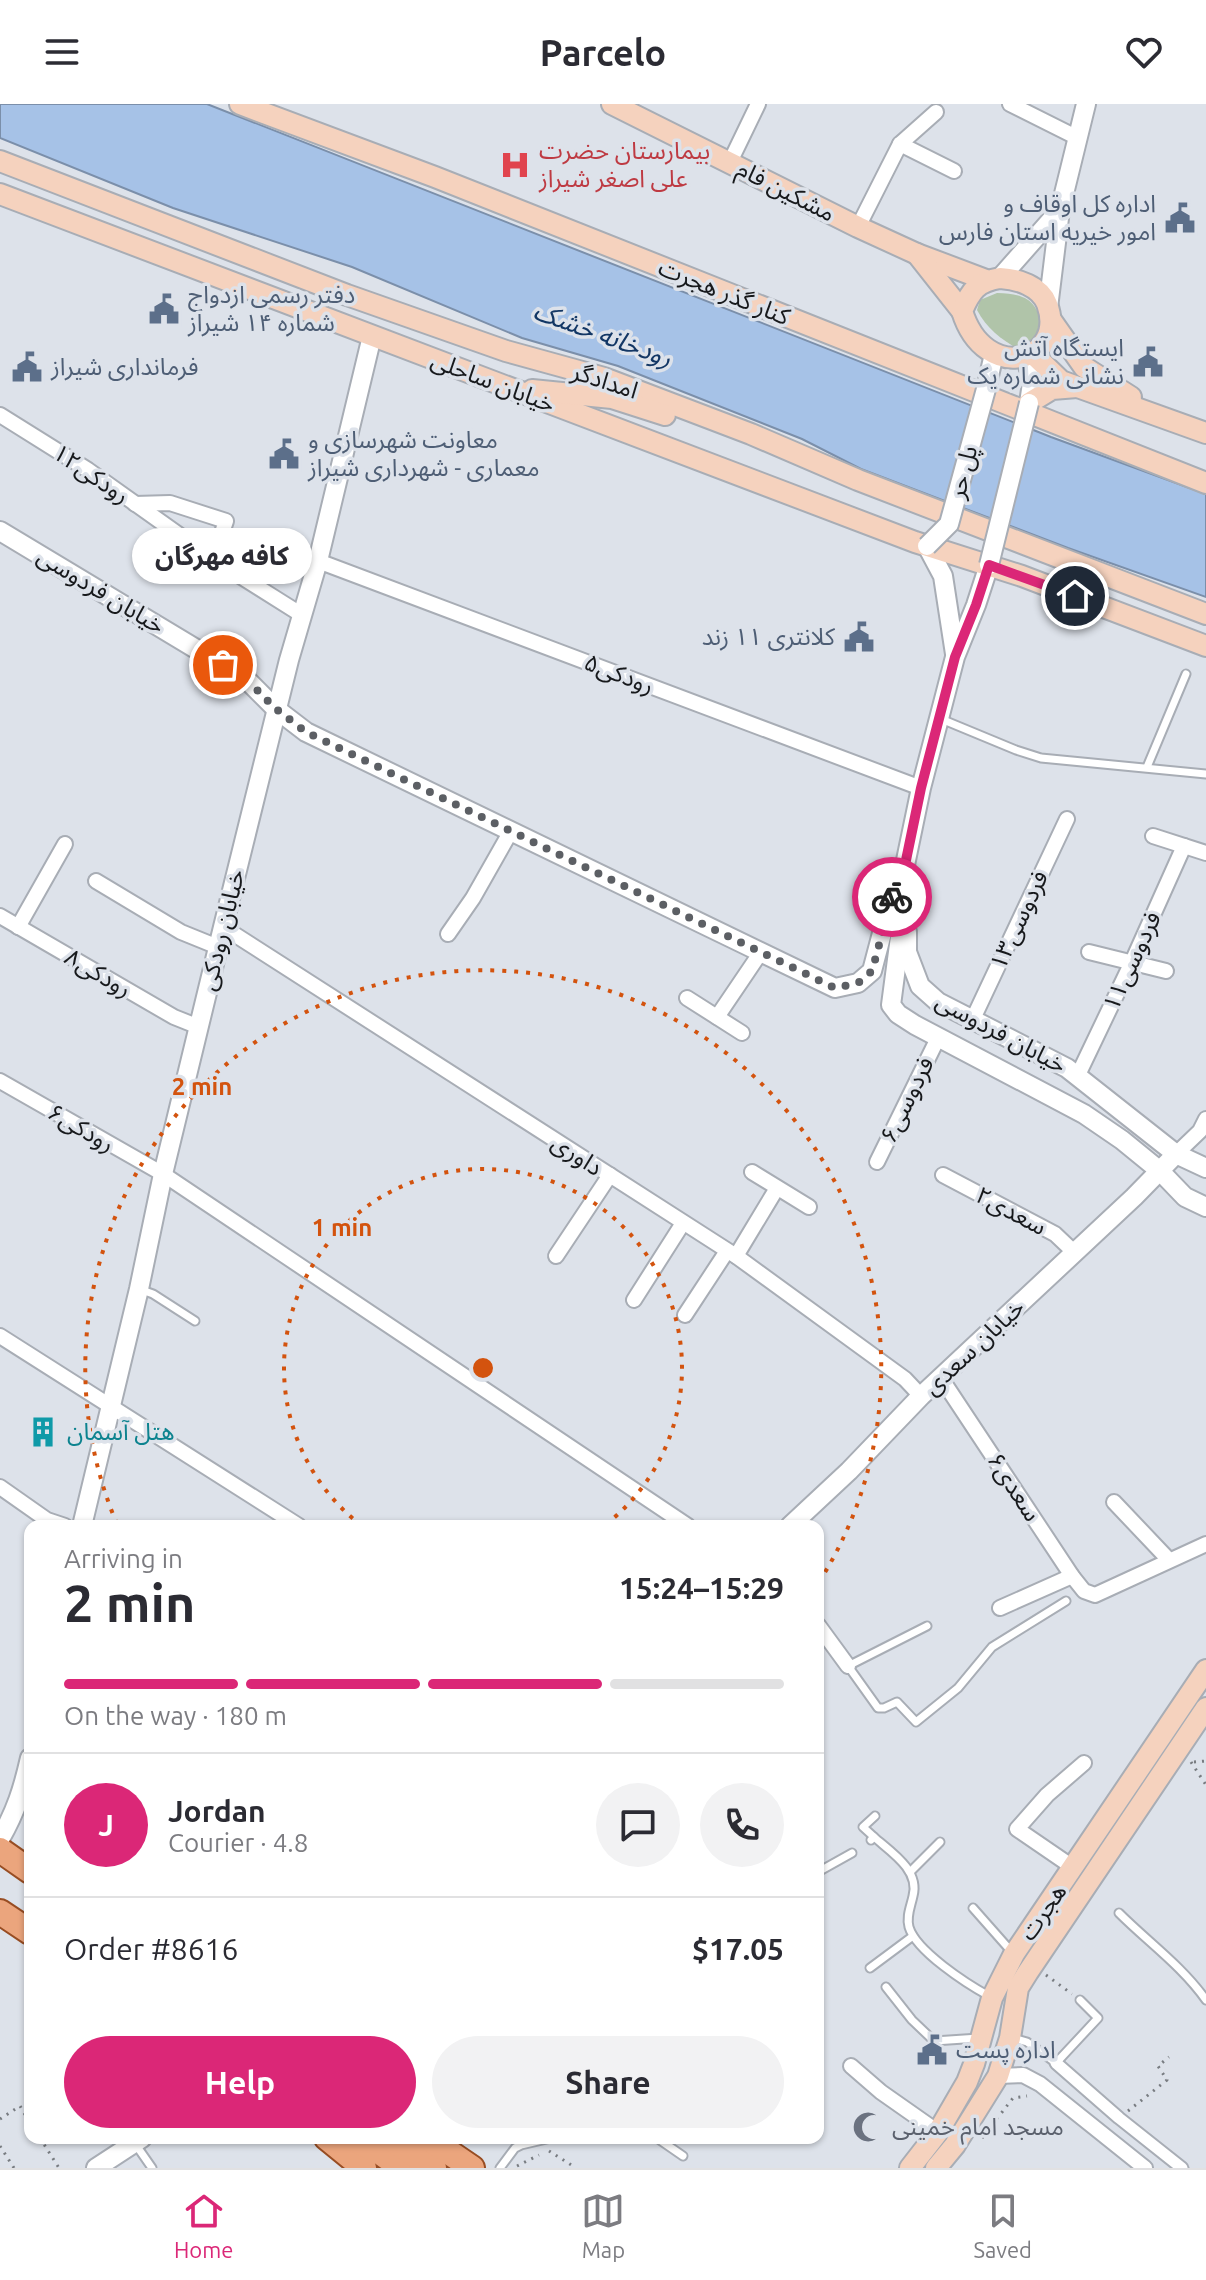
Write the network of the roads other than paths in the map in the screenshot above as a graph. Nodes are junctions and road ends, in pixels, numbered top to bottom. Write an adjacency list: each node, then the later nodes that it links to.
1 (240, 104): 29 (main road, کنار گذر هجرت)
2 (758, 104): 10 (street)
3 (1010, 104): 7 (street)
4 (1086, 104): 7 (street)
5 (624, 107): 10 (main road, مشکین فام)
6 (936, 112): 8 (street)
7 (1078, 138): 13 (street)
8 (900, 144): 11 (street); 14 (street)
9 (0, 161): 28 (main road, امدادگر)
10 (730, 162): 14 (main road, مشکین فام)
11 (954, 171)
12 (0, 194): 19 (main road, خیابان ساحلی)
13 (1060, 210): 16 (street); 18 (street)
14 (858, 227): 15 (main road, مشکین فام)
15 (917, 254): 16 (main road, مشکین فام); 17 (main road, مشکین فام)
16 (993, 279): 17 (main road); 18 (main road)
17 (962, 311): 20 (main road)
18 (1049, 314): 21 (main road); 26 (main road)
19 (372, 336): 22 (main road, خیابان ساحلی); 34 (street, خیابان رودکی)
20 (994, 354): 21 (main road); 32 (street, پل حر, bridge)
21 (1029, 355): 23 (main road); 24 (street, پل حر)
22 (505, 387): 28 (main road); 32 (main road, خیابان ساحلی)
23 (1078, 387): 24 (main road); 26 (main road)
24 (1029, 403): 35 (street, پل حر, bridge)
25 (0, 415): 30 (street, رودکی۱۲)
26 (1161, 416): 27 (main road)
27 (1206, 433)
28 (858, 480): 36 (main road, امدادگر)
29 (1206, 483)
30 (135, 504): 33 (street, رودکی۱۲); 33 (street)
31 (0, 531): 41 (street, خیابان فردوسی)
32 (927, 546): 35 (main road, خیابان ساحلی); 39 (street)
33 (213, 559): 37 (street, رودکی۱۲)
34 (318, 561): 37 (street, خیابان رودکی); 45 (street, رودکی۵)
35 (989, 565): 38 (main road, خیابان ساحلی); 39 (street, پل حر)
36 (1206, 614)
37 (302, 615): 41 (street, خیابان رودکی)
38 (1206, 646)
39 (955, 657): 42 (street, پل حر)
40 (1186, 674): 43 (lane)
41 (276, 709): 47 (street, خیابان فردوسی); 56 (street, خیابان رودکی)
42 (939, 718): 43 (lane); 45 (street, پل حر)
43 (1147, 767): 44 (lane)
44 (1206, 774)
45 (921, 788): 52 (street, پل حر)
46 (1067, 819): 65 (street, فردوسی۱۳)
47 (511, 831): 57 (street); 59 (street, خیابان فردوسی)
48 (1153, 836): 50 (street)
49 (65, 844): 55 (street)
50 (1184, 846): 51 (street); 61 (street, فردوسی۱۱)
51 (1206, 853)
52 (906, 875): 59 (street, خیابان فردوسی); 65 (street, خیابان فردوسی); 68 (street, خیابان فردوسی)
53 (96, 881): 58 (street)
54 (0, 916): 55 (street, رودکی۸)
55 (18, 927): 66 (street, رودکی۸)
56 (223, 927): 58 (street, خیابان رودکی); 78 (street, داوری)
57 (448, 934)
58 (218, 947): 66 (street, خیابان رودکی)
59 (761, 952): 64 (street)
60 (1089, 952): 61 (street)
61 (1132, 962): 62 (street); 69 (street, فردوسی۱۱)
62 (1166, 971)
63 (687, 998): 64 (street)
64 (717, 1017): 67 (street)
65 (972, 1021): 69 (street, خیابان فردوسی)
66 (199, 1027): 77 (street, خیابان رودکی)
67 (742, 1033)
68 (938, 1038): 73 (street, فردوسی۶); 75 (street, خیابان فردوسی)
69 (1078, 1075): 72 (street, خیابان فردوسی)
70 (0, 1081): 77 (street, رودکی۶)
71 (1206, 1119): 72 (street)
72 (1176, 1154): 74 (street, خیابان فردوسی); 75 (street, خیابان سعدی)
73 (877, 1162)
74 (1206, 1168)
75 (1160, 1171): 82 (street, خیابان فردوسی); 84 (street, خیابان سعدی)
76 (752, 1172): 80 (street)
77 (163, 1174): 87 (street, خیابان رودکی); 100 (street, رودکی۶)
78 (610, 1175): 83 (street, داوری); 86 (street)
79 (943, 1175): 84 (street, سعدی۲)
80 (777, 1188): 81 (street); 85 (street)
81 (809, 1207)
82 (1206, 1207)
83 (683, 1223): 85 (street, داوری); 88 (street)
84 (1075, 1253): 92 (street, خیابان سعدی)
85 (732, 1254): 89 (street); 93 (street, داوری)
86 (556, 1256)
87 (139, 1289): 90 (lane); 94 (street, خیابان رودکی)
88 (634, 1300)
89 (685, 1315)
90 (195, 1321)
91 (0, 1336): 94 (street)
92 (941, 1378): 93 (street, خیابان سعدی); 104 (street, سعدی۶)
93 (921, 1396): 101 (street, خیابان سعدی)
94 (111, 1406): 98 (street, خیابان رودکی); 99 (street)
95 (0, 1487): 97 (street)
96 (1114, 1502): 103 (street)
97 (47, 1520)
98 (83, 1520)
99 (290, 1520)
100 (679, 1520)
101 (796, 1520)
102 (1206, 1544): 103 (street)
103 (1169, 1560): 104 (street, سعدی۶)
104 (1072, 1576): 106 (street)
105 (1066, 1601): 109 (lane)
106 (1000, 1608)
107 (927, 1626): 109 (lane)
108 (824, 1633): 109 (street)
109 (848, 1666)
110 (1206, 1670): 120 (main road, هجرت)
111 (1206, 1708): 135 (main road, هجرت)
112 (1084, 1763): 120 (street)
113 (24, 1784): 115 (street)
114 (875, 1816): 122 (lane)
115 (0, 1839)
116 (940, 1842): 122 (lane)
117 (0, 1850): 119 (main road)
118 (852, 1853): 121 (lane)
119 (24, 1867)
120 (1074, 1868): 128 (main road, هجرت)
121 (824, 1869)
122 (910, 1872): 127 (lane)
123 (973, 1908): 128 (lane)
124 (0, 1912): 126 (main road)
125 (1119, 1913): 133 (lane)
126 (24, 1928)
127 (913, 1936): 129 (lane); 131 (lane)
128 (1014, 1954): 131 (main road, هجرت)
129 (870, 1968)
130 (886, 1987): 134 (lane)
131 (992, 1998): 134 (main road, هجرت)
132 (1080, 2000): 136 (lane)
133 (1206, 2000)
134 (981, 2038): 139 (main road, هجرت)
135 (1010, 2038): 136 (lane); 138 (main road, هجرت)
136 (1056, 2063): 158 (street)
137 (851, 2066): 139 (street)
138 (998, 2076): 156 (main road, هجرت); 157 (street)
139 (938, 2132): 155 (main road, هجرت)
140 (134, 2144): 149 (street)
141 (140, 2144): 150 (lane)
142 (334, 2144): 151 (main road)
143 (363, 2144): 152 (main road)
144 (413, 2144): 147 (main road)
145 (525, 2144): 154 (lane)
146 (666, 2144): 148 (lane)
147 (447, 2153): 153 (main road)
148 (683, 2156)
149 (96, 2168)
150 (152, 2168)
151 (364, 2168)
152 (402, 2168)
153 (472, 2168)
154 (500, 2168)
155 (910, 2168)
156 (936, 2168)
157 (1145, 2168)
158 (1182, 2168)

